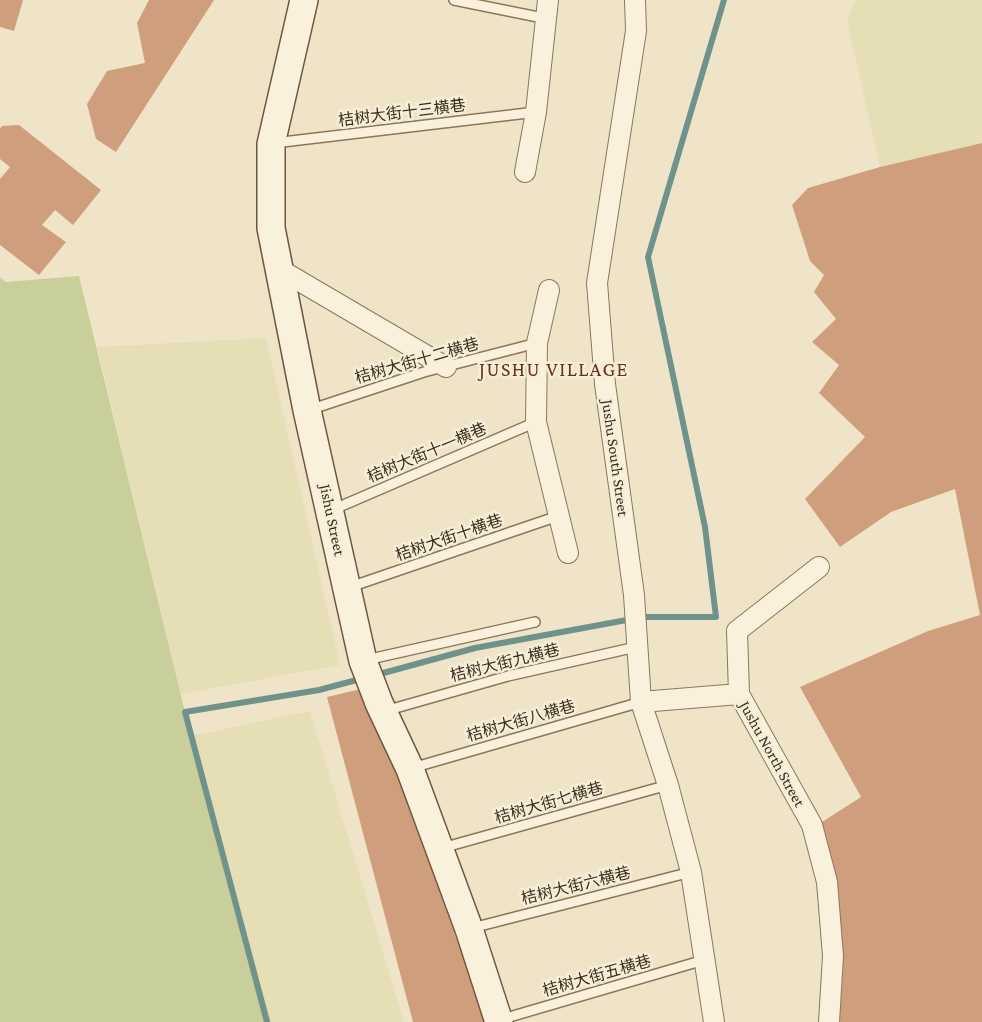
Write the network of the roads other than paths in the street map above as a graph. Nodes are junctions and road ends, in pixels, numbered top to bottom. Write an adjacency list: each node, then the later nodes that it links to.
1 (303, 0): 6 (street, Jishu Street)
2 (454, 0): 4 (lane)
3 (635, 0): 20 (street, Jushu South Street)
4 (548, 10): 5 (street)
5 (536, 111): 6 (lane, 桔树大街十三横巷); 7 (street)
6 (271, 144): 8 (street, Jishu Street)
7 (525, 172)
8 (279, 269): 11 (street); 12 (street, Jishu Street)
9 (549, 290): 10 (street)
10 (537, 343): 11 (lane, 桔树大街十二横巷); 13 (street)
11 (446, 367): 12 (lane, 桔树大街十二横巷)
12 (307, 410): 14 (street, Jishu Street)
13 (536, 422): 14 (lane, 桔树大街十一横巷); 15 (street)
14 (330, 511): 18 (street, Jishu Street)
15 (561, 515): 16 (street); 18 (lane, 桔树大街十横巷)
16 (568, 553)
17 (819, 567): 22 (street)
18 (347, 588): 21 (street, Jishu Street)
19 (535, 622): 21 (lane)
20 (636, 643): 23 (street, Jushu South Street); 24 (lane, 桔树大街九横巷)
21 (363, 661): 24 (street, Jishu Street)
22 (739, 694): 23 (street, Jushu North Street); 33 (street, Jushu North Street)
23 (640, 702): 25 (lane, 桔树大街八横巷); 26 (street)
24 (381, 707): 25 (street, Jishu Street)
25 (410, 769): 27 (street, Jishu Street)
26 (668, 785): 27 (lane, 桔树大街七横巷); 28 (street)
27 (438, 849): 29 (street, Jishu Street)
28 (691, 872): 29 (lane, 桔树大街六横巷); 30 (street)
29 (469, 929): 31 (street, Jishu Street)
30 (705, 960): 31 (lane, 桔树大街五横巷); 32 (street)
31 (498, 1021)
32 (714, 1022)
33 (829, 1022)

